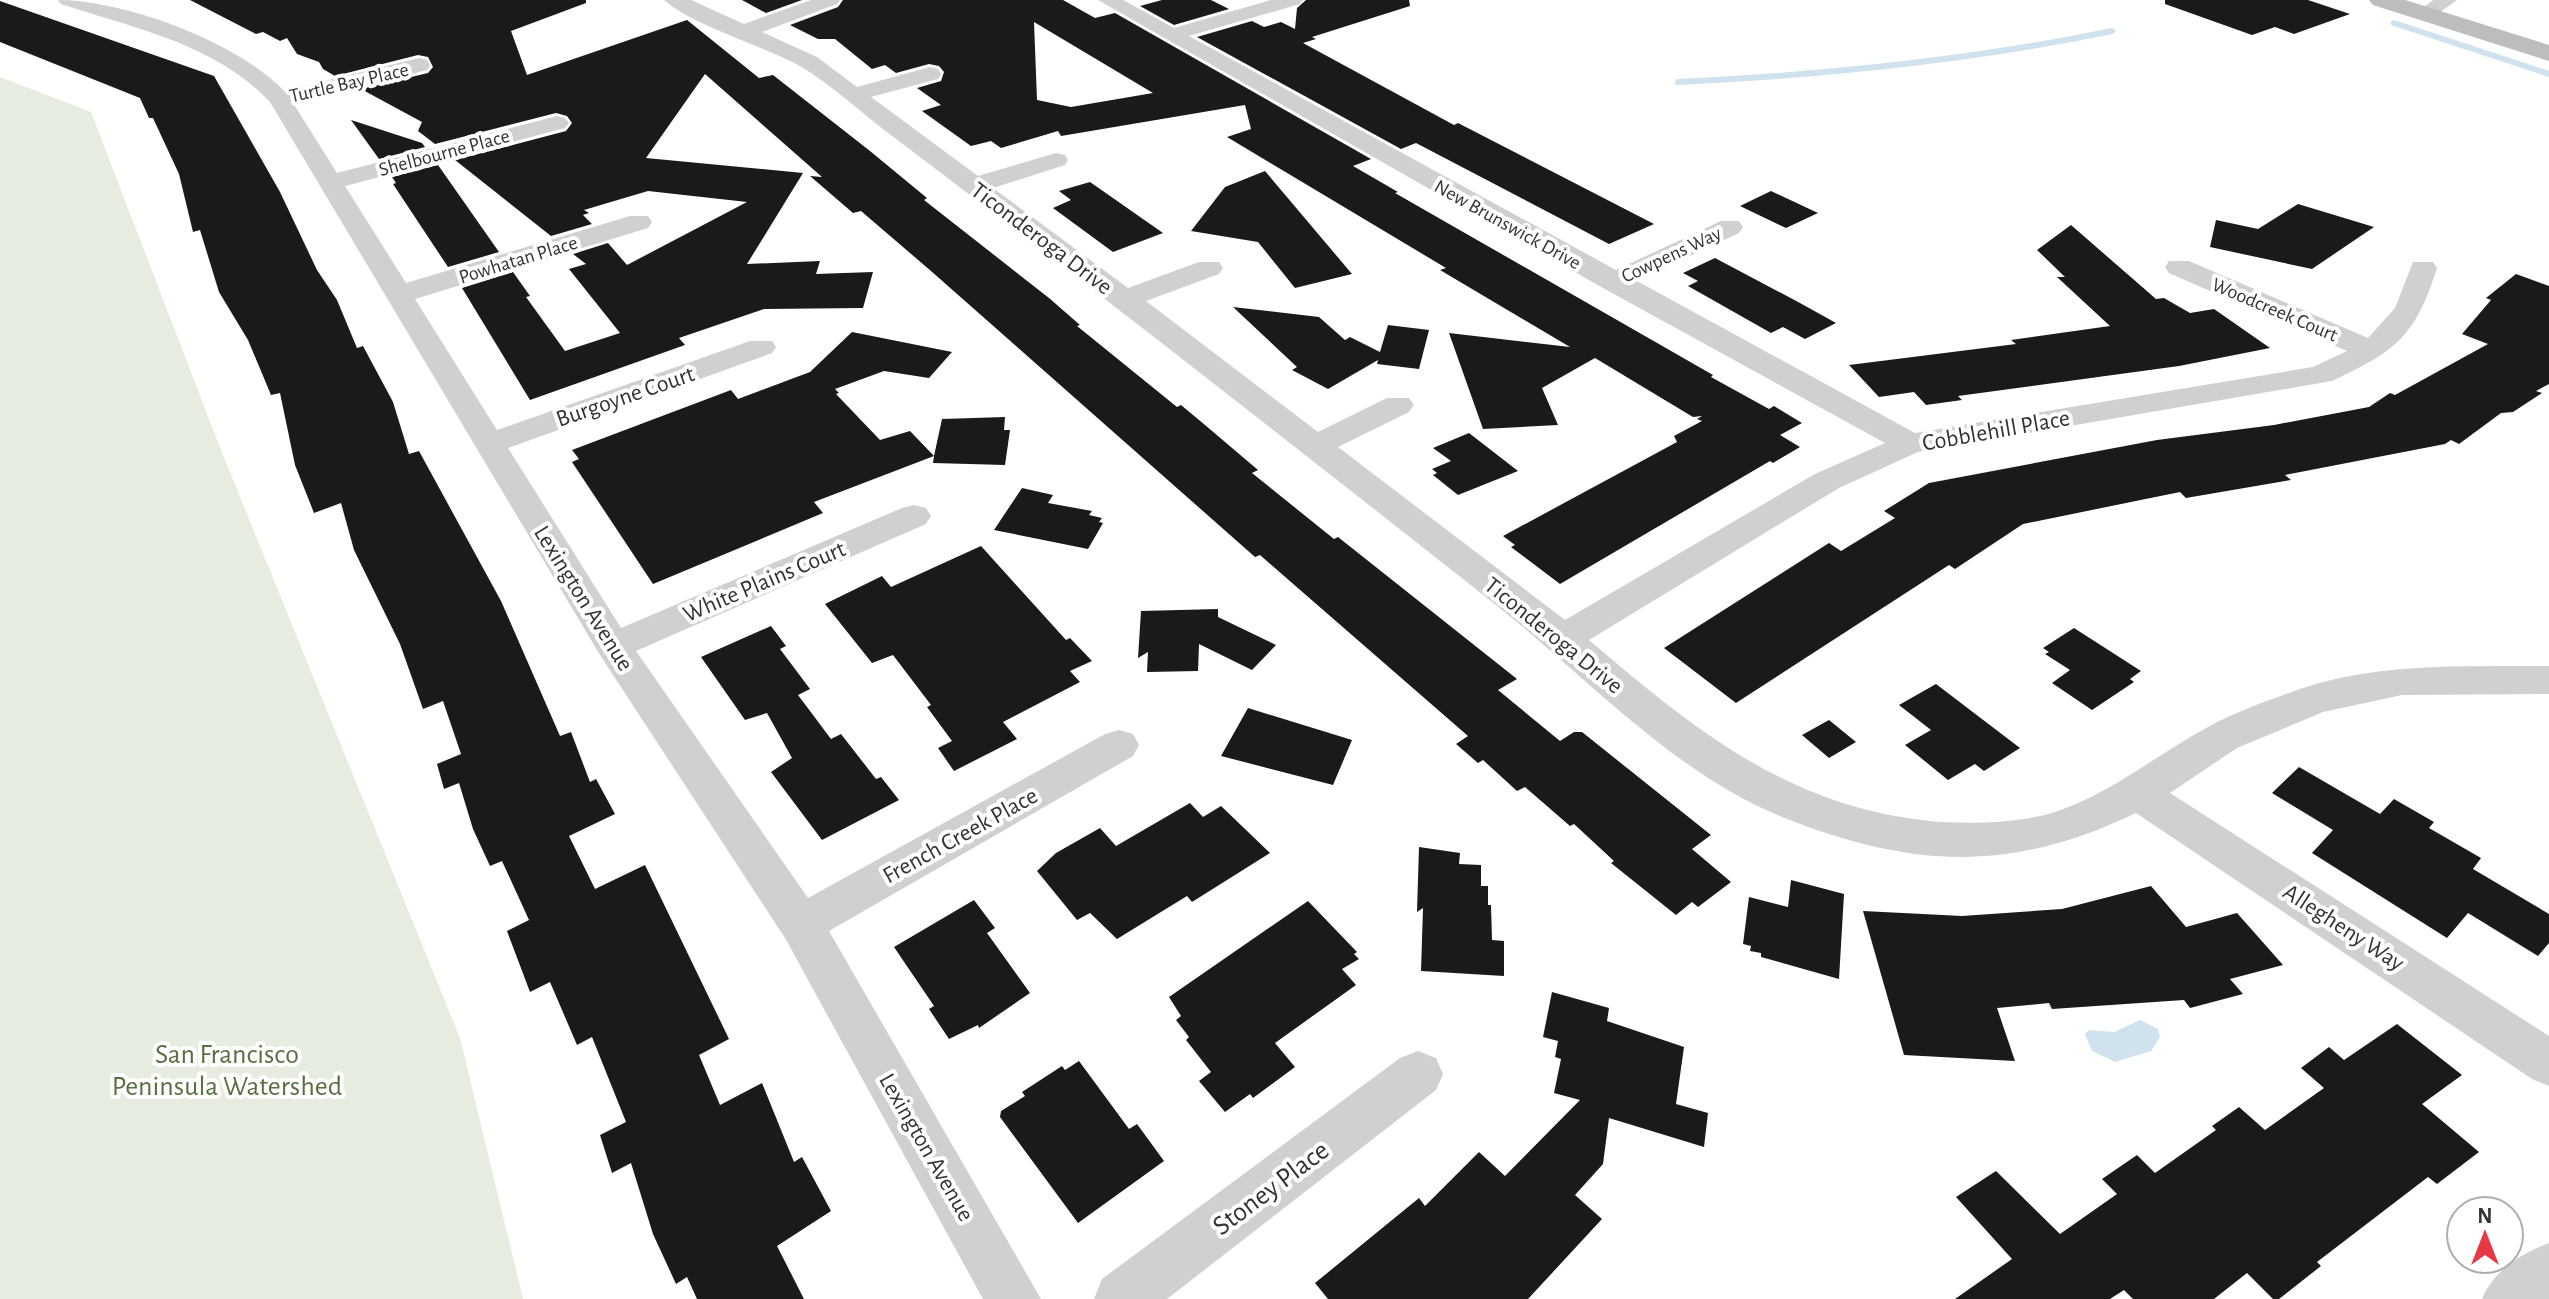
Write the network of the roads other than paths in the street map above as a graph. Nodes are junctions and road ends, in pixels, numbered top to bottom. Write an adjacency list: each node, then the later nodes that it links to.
1 (134, 0): 8 (street)
2 (674, 0): 10 (street, Ticonderoga Drive)
3 (830, 0): 10 (street)
4 (1108, 0): 11 (street, New Brunswick Drive)
5 (1293, 0): 11 (street)
6 (2381, 0): 9 (main road)
7 (2447, 0): 9 (street)
8 (84, 5): 16 (street, Lexington Avenue)
9 (2425, 14): 12 (main road)
10 (746, 31): 15 (street, Ticonderoga Drive)
11 (1171, 35): 26 (street, New Brunswick Drive)
12 (2549, 53)
13 (419, 65): 16 (street, Turtle Bay Place)
14 (930, 74): 15 (street)
15 (854, 95): 20 (street, Ticonderoga Drive)
16 (279, 99): 19 (street, Lexington Avenue)
17 (557, 123): 19 (street, Shelbourne Place)
18 (1056, 160): 20 (street)
19 (332, 182): 27 (street, Lexington Avenue)
20 (973, 186): 28 (street, Ticonderoga Drive)
21 (639, 222): 27 (street, Powhatan Place)
22 (1730, 227): 26 (street, Cowpens Way)
23 (2179, 267): 30 (street, Woodcreek Court)
24 (1209, 268): 28 (street)
25 (2423, 268): 30 (street, Cobblehill Place)
26 (1613, 282): 33 (street, New Brunswick Drive)
27 (397, 295): 32 (street, Lexington Avenue)
28 (1125, 299): 34 (street, Ticonderoga Drive)
29 (761, 347): 32 (street, Burgoyne Court)
30 (2372, 351): 33 (street, Cobblehill Place)
31 (1398, 405): 34 (street)
32 (488, 444): 37 (street, Lexington Avenue)
33 (1910, 444): 36 (street, Cobblehill Place)
34 (1315, 446): 36 (street, Ticonderoga Drive)
35 (914, 516): 37 (street, White Plains Court)
36 (1563, 638): 40 (street, Ticonderoga Drive)
37 (613, 646): 41 (street, Lexington Avenue)
38 (2549, 680): 40 (street, Ticonderoga Drive)
39 (1119, 745): 41 (street, French Creek Place)
40 (2138, 793): 42 (street, Allegheny Way)
41 (801, 924): 45 (street, Lexington Avenue)
42 (2549, 1063)
43 (1418, 1074): 46 (street, Stoney Place)
44 (2549, 1270): 47 (street)
45 (1013, 1299)
46 (1122, 1299)
47 (2510, 1299)

